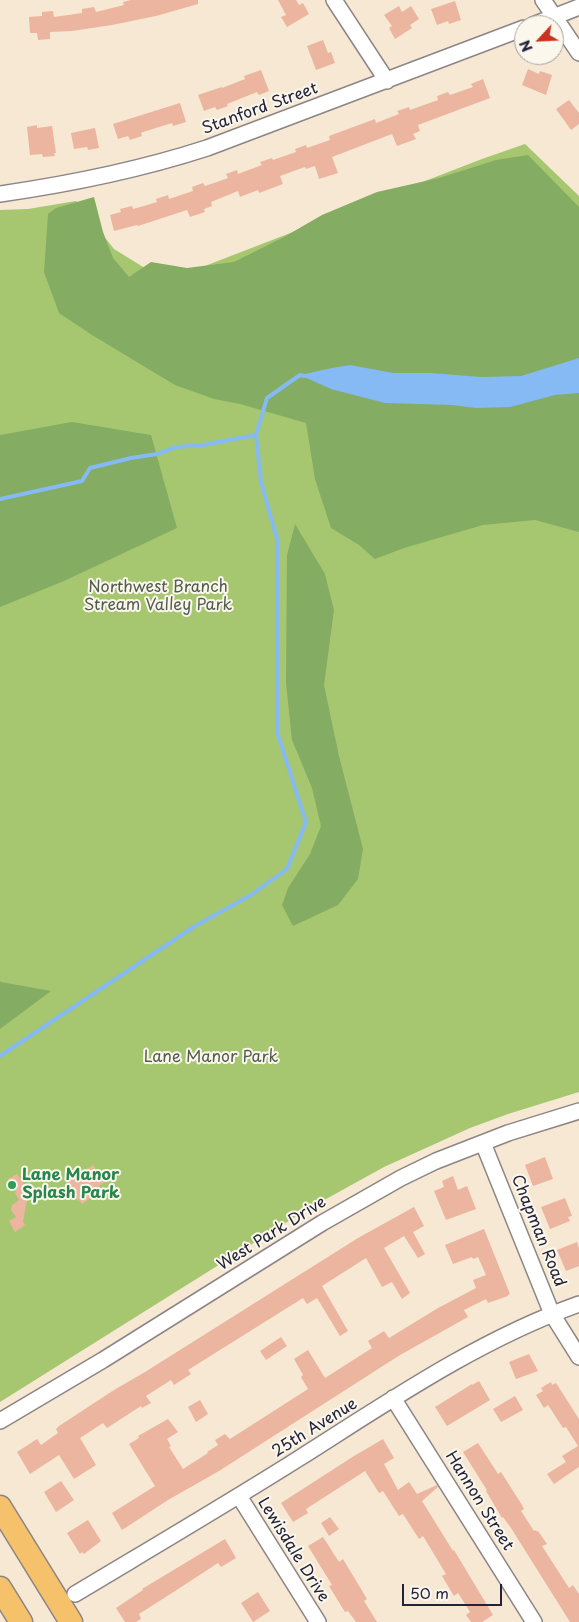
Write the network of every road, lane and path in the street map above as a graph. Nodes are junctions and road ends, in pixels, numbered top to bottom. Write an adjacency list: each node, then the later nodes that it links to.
1 (334, 0): 9 (street)
2 (543, 0): 4 (street)
3 (579, 7): 5 (street)
4 (553, 15)
5 (559, 15)
6 (564, 31): 8 (street)
7 (514, 32): 9 (street, Stanford Street)
8 (579, 53)
9 (387, 81): 10 (street, Stanford Street)
10 (0, 194)
11 (579, 1111): 12 (street, West Park Drive)
12 (483, 1143): 14 (street, Chapman Road); 17 (street, West Park Drive)
13 (579, 1304): 14 (street, 25th Avenue)
14 (552, 1314): 15 (street, Chapman Road); 16 (street, 25th Avenue)
15 (579, 1357)
16 (393, 1398): 18 (street, 25th Avenue); 25 (street, Hannon Street)
17 (0, 1421)
18 (239, 1496): 21 (street, 25th Avenue); 24 (street, Lewisdale Drive)
19 (0, 1507): 23 (main road)
20 (0, 1588): 22 (main road)
21 (76, 1594)
22 (20, 1622)
23 (72, 1622)
24 (318, 1622)
25 (534, 1622)

